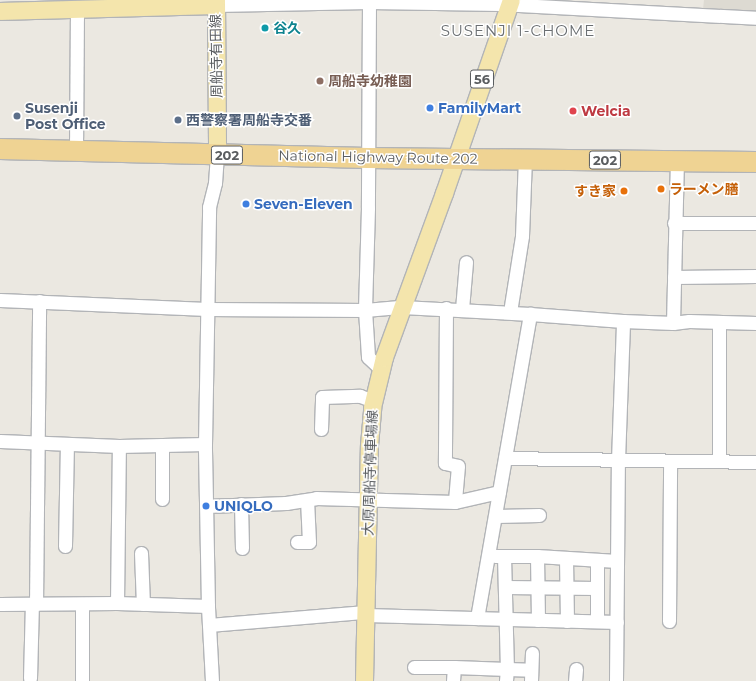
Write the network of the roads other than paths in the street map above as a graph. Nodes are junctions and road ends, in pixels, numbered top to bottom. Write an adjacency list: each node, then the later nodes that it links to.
1 (369, 2): 2 (street); 4 (street); 12 (street)
2 (452, 2): 3 (street)
3 (510, 2): 5 (street); 13 (main road, 56)
4 (216, 3): 6 (main road, 周船寺有田線); 11 (main road, 周船寺有田線)
5 (632, 5): 8 (street)
6 (77, 10): 7 (main road, 周船寺有田線); 10 (street)
7 (0, 11)
8 (756, 18)
9 (0, 150): 10 (highway, National Highway Route 202 / 202)
10 (76, 151): 11 (highway, National Highway Route 202 / 202)
11 (217, 154): 12 (highway, National Highway Route 202 / 202); 26 (street)
12 (368, 158): 13 (highway, National Highway Route 202 / 202); 27 (street)
13 (454, 159): 14 (highway, National Highway Route 202 / 202); 24 (main road, 大原周船寺停車場線)
14 (525, 159): 15 (highway, National Highway Route 202 / 202); 29 (street)
15 (677, 161): 16 (highway, National Highway Route 202 / 202); 17 (street)
16 (756, 162)
17 (674, 223): 18 (street); 21 (street)
18 (756, 223)
19 (466, 262): 28 (street)
20 (756, 276): 21 (street)
21 (674, 277): 33 (street)
22 (0, 300): 23 (street)
23 (39, 301): 26 (street); 39 (street)
24 (402, 307): 25 (street); 27 (street); 35 (main road, 大原周船寺停車場線)
25 (446, 308): 28 (street); 53 (street)
26 (207, 309): 27 (street); 41 (street)
27 (365, 310): 35 (street)
28 (462, 310): 29 (street)
29 (510, 312): 30 (street)
30 (530, 314): 31 (street); 44 (street)
31 (623, 321): 33 (street); 45 (street)
32 (719, 322): 33 (street); 34 (street); 47 (street)
33 (673, 323)
34 (756, 323)
35 (381, 368): 36 (main road, 大原周船寺停車場線)
36 (374, 400): 37 (street); 52 (main road, 大原周船寺停車場線)
37 (321, 430)
38 (0, 441): 39 (street)
39 (37, 442): 40 (street); 74 (street)
40 (67, 444): 43 (street); 59 (street)
41 (205, 444): 42 (street); 55 (street)
42 (162, 445): 43 (street); 50 (street)
43 (119, 446): 72 (street)
44 (505, 458): 45 (street); 49 (street)
45 (618, 460): 46 (street); 67 (street)
46 (670, 461): 47 (street); 84 (street)
47 (719, 461): 48 (street)
48 (756, 462)
49 (499, 492): 53 (street); 57 (street)
50 (162, 499)
51 (307, 500): 52 (street); 54 (street); 58 (street)
52 (369, 500): 53 (street); 78 (main road, 大原周船寺停車場線)
53 (455, 502)
54 (241, 504): 55 (street); 60 (street)
55 (206, 506): 77 (street)
56 (539, 515): 57 (street)
57 (496, 516): 62 (street)
58 (297, 542)
59 (65, 546)
60 (242, 548)
61 (141, 553): 76 (street)
62 (490, 556): 63 (street); 79 (street)
63 (504, 556): 64 (street); 68 (street)
64 (537, 556): 65 (street); 69 (street)
65 (566, 558): 66 (street); 70 (street)
66 (597, 560): 67 (street); 71 (street)
67 (617, 561): 85 (street)
68 (505, 587): 69 (street); 80 (street)
69 (538, 588): 70 (street); 81 (street)
70 (567, 588): 71 (street); 82 (street)
71 (597, 588): 83 (street)
72 (117, 603): 75 (street); 76 (street)
73 (0, 604): 74 (street)
74 (34, 604): 75 (street); 92 (street)
75 (82, 604): 93 (street)
76 (143, 604): 77 (street)
77 (208, 606): 86 (street)
78 (366, 614): 79 (street); 86 (street); 95 (main road, 大原周船寺停車場線)
79 (477, 618): 80 (street)
80 (505, 619): 81 (street); 90 (street)
81 (538, 620): 82 (street)
82 (567, 621): 83 (street)
83 (597, 621): 85 (street)
84 (669, 621)
85 (617, 622): 97 (street)
86 (209, 625): 94 (street)
87 (532, 653): 91 (street)
88 (414, 667): 89 (street)
89 (454, 667): 90 (street); 96 (street)
90 (506, 675): 91 (street)
91 (531, 676)
92 (30, 678)
93 (82, 681)
94 (212, 681)
95 (364, 681)
96 (453, 681)
97 (616, 681)

